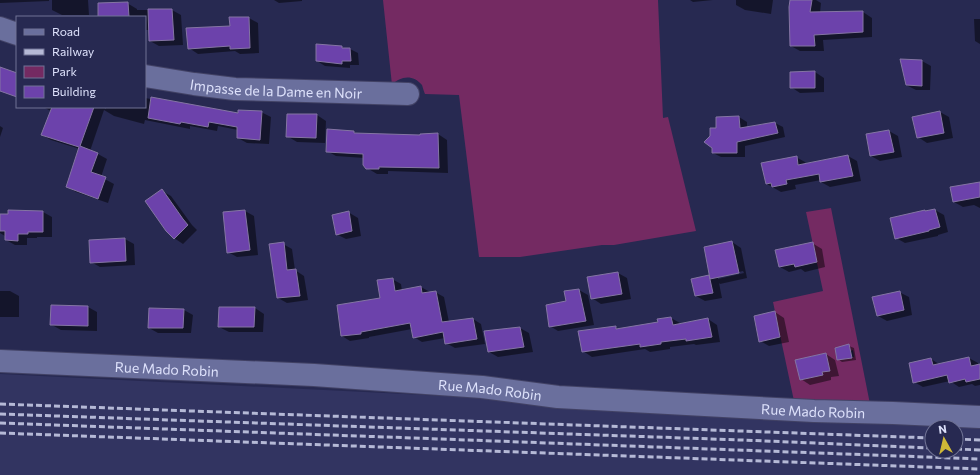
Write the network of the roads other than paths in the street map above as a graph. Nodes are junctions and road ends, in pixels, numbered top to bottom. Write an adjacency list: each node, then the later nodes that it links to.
1 (0, 28): 2 (street)
2 (16, 34)
3 (146, 76): 4 (street, Impasse de la Dame en Noir)
4 (408, 94)
5 (0, 361): 6 (street, Rue Mado Robin)
6 (980, 416)

